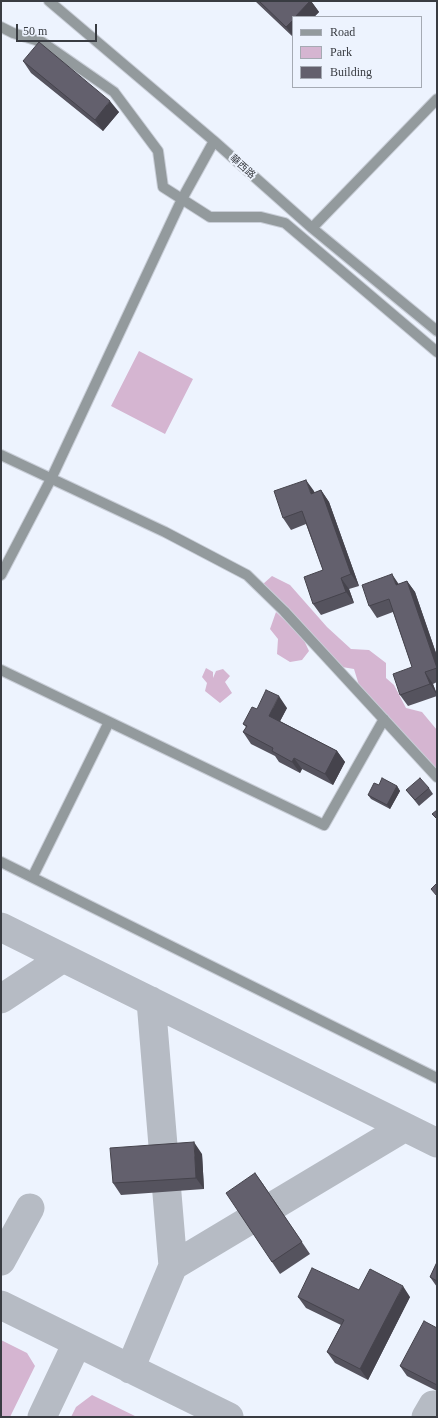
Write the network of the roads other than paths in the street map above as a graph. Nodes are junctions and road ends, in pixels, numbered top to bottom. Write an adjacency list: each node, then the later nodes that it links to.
1 (49, 1): 4 (street, 華西路)
2 (1, 27): 5 (street)
3 (437, 99): 6 (street)
4 (214, 141): 5 (street); 6 (street, 華西路)
5 (182, 199): 8 (street); 10 (street)
6 (312, 228): 7 (street, 華西路)
7 (437, 331)
8 (437, 352)
9 (1, 454): 10 (street)
10 (52, 479): 11 (street); 13 (street)
11 (1, 575)
12 (1, 670): 14 (street)
13 (384, 719): 14 (street); 15 (street)
14 (108, 722): 17 (street)
15 (437, 777)
16 (1, 862): 17 (street)
17 (33, 876): 18 (street)
18 (437, 1078)

